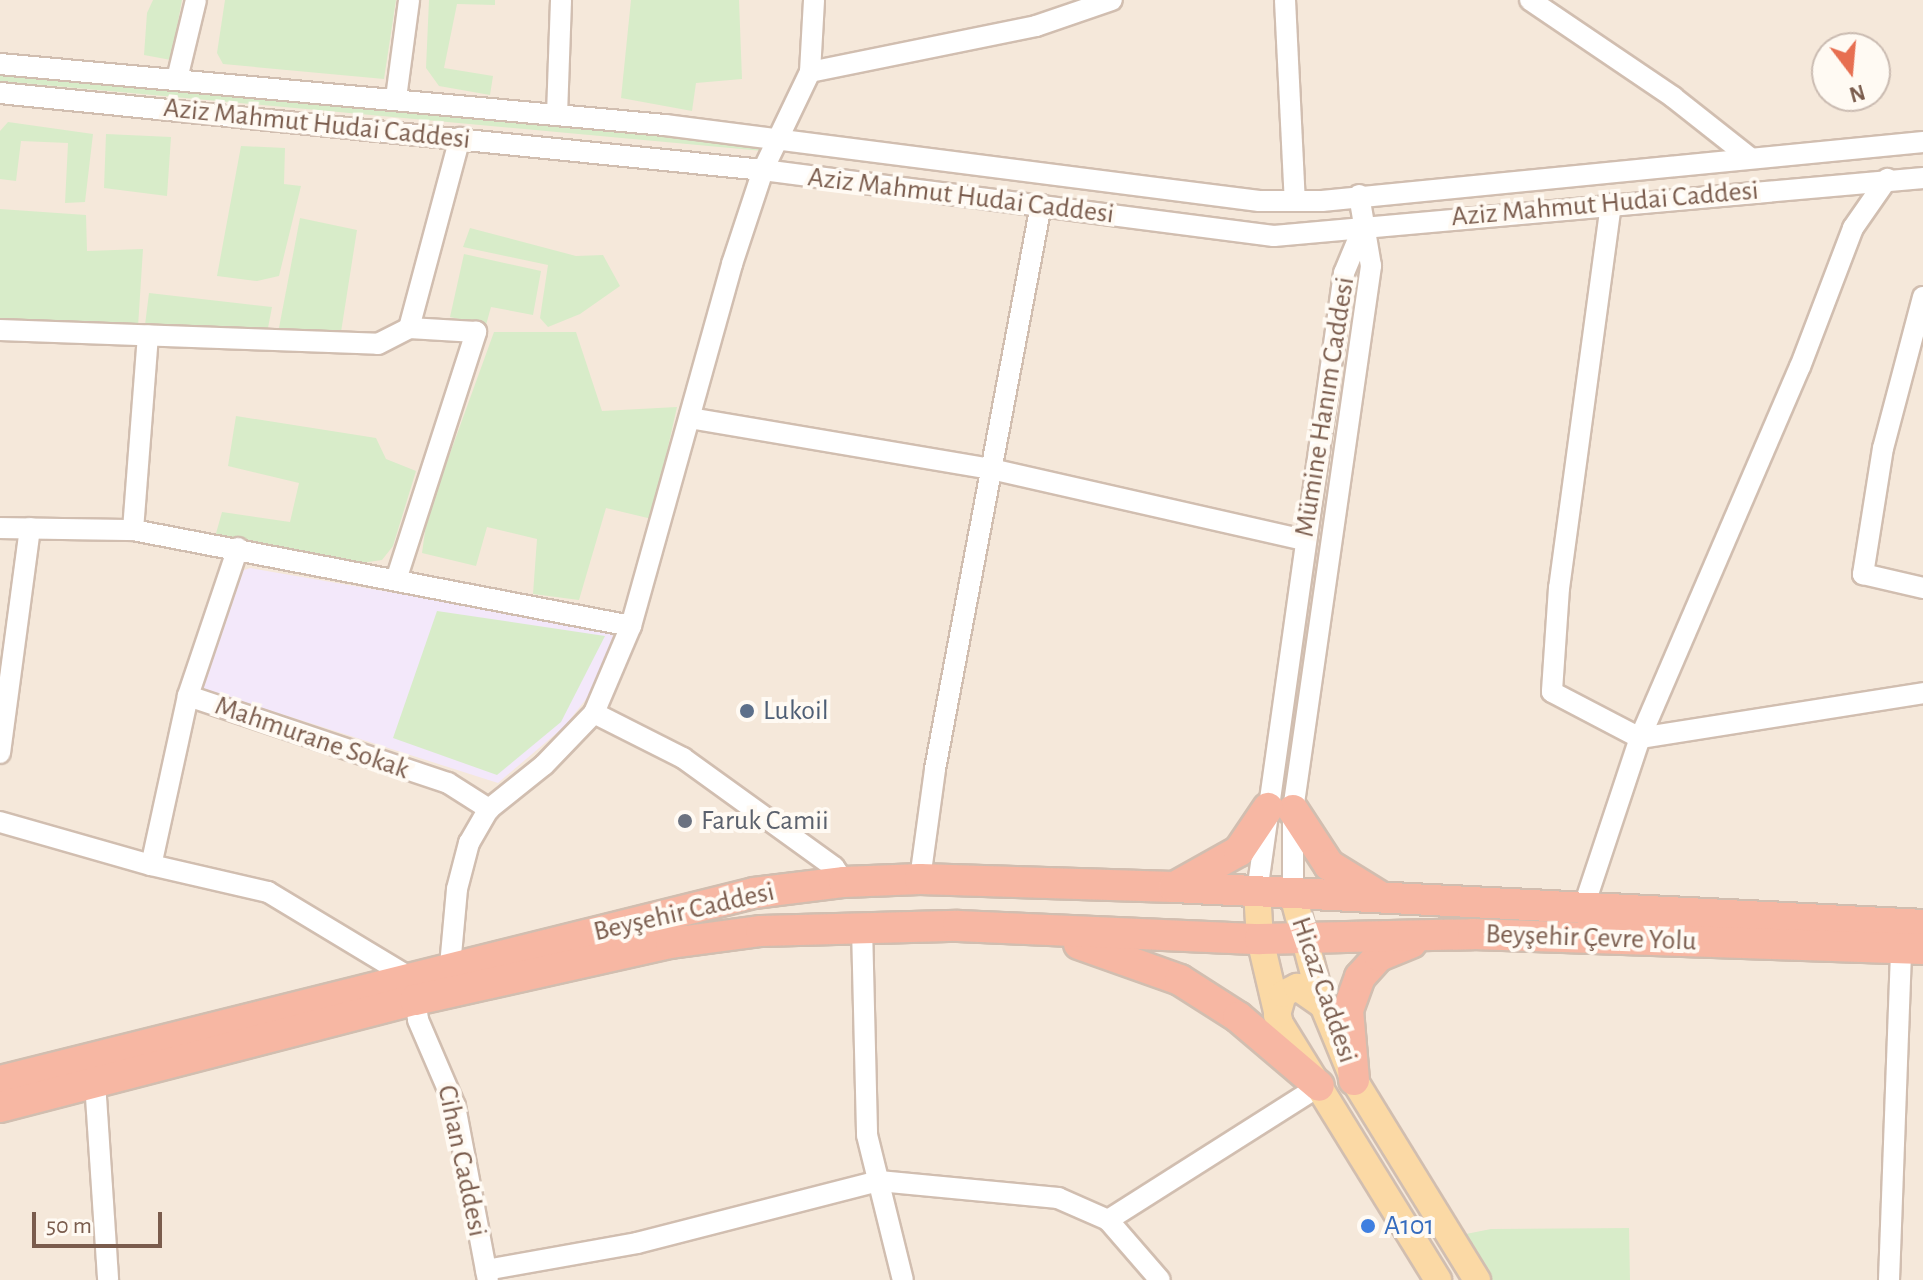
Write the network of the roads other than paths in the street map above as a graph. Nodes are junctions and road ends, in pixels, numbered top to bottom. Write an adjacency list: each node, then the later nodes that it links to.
1 (196, 0): 10 (street)
2 (409, 0): 12 (street)
3 (561, 0): 13 (street)
4 (814, 0): 9 (street)
5 (1112, 0): 9 (street)
6 (1285, 0): 22 (street)
7 (1530, 0): 17 (street)
8 (0, 64): 10 (street, Aziz Mahmut Hudai Caddesi)
9 (810, 72): 15 (street)
10 (177, 79): 12 (street, Aziz Mahmut Hudai Caddesi)
11 (0, 93): 14 (street, Aziz Mahmut Hudai Caddesi)
12 (396, 98): 13 (street, Aziz Mahmut Hudai Caddesi)
13 (557, 115): 15 (street, Aziz Mahmut Hudai Caddesi)
14 (460, 138): 18 (street, Aziz Mahmut Hudai Caddesi); 27 (street)
15 (779, 138): 18 (street); 22 (street, Aziz Mahmut Hudai Caddesi)
16 (1923, 142): 17 (street, Aziz Mahmut Hudai Caddesi)
17 (1749, 157): 21 (street, Aziz Mahmut Hudai Caddesi)
18 (763, 170): 24 (street, Aziz Mahmut Hudai Caddesi); 30 (street)
19 (1923, 178): 20 (street, Aziz Mahmut Hudai Caddesi)
20 (1887, 179): 23 (street, Aziz Mahmut Hudai Caddesi); 43 (street)
21 (1359, 195): 22 (street, Aziz Mahmut Hudai Caddesi); 25 (street)
22 (1295, 201)
23 (1611, 204): 25 (street, Aziz Mahmut Hudai Caddesi); 43 (street)
24 (1041, 205): 25 (street, Aziz Mahmut Hudai Caddesi); 31 (street)
25 (1364, 225): 35 (street, Mümine Hanım Caddesi); 46 (street, Mümine Hanım Caddesi)
26 (1923, 297): 38 (street)
27 (409, 328): 29 (street); 37 (street)
28 (0, 330): 29 (street)
29 (148, 336): 34 (street)
30 (690, 418): 31 (street); 39 (street)
31 (991, 469): 35 (street); 49 (street)
32 (0, 528): 33 (street)
33 (30, 528): 34 (street); 44 (street)
34 (133, 530): 36 (street)
35 (1303, 540): 46 (street, Mümine Hanım Caddesi)
36 (238, 548): 37 (street); 41 (street, Mahmurane Sokak)
37 (396, 580): 39 (street)
38 (1923, 588)
39 (631, 626): 42 (street)
40 (1923, 693): 43 (street)
41 (188, 696): 45 (street, Mahmurane Sokak); 48 (street)
42 (594, 713): 45 (street); 50 (street)
43 (1640, 738): 55 (street)
44 (0, 753)
45 (489, 809): 63 (street)
46 (1281, 809): 51 (highway); 52 (street, Mümine Hanım Caddesi); 53 (street, Hicaz Caddesi); 54 (highway)
47 (0, 822): 48 (street)
48 (151, 865): 64 (street)
49 (920, 879): 50 (highway, Beyşehir Caddesi); 51 (highway, Beyşehir Caddesi)
50 (844, 882): 63 (highway, Beyşehir Caddesi)
51 (1174, 887): 52 (highway, Beyşehir Caddesi)
52 (1257, 892): 53 (highway, Beyşehir Caddesi); 61 (main road, Hicaz Caddesi)
53 (1293, 895): 54 (highway, Beyşehir Caddesi); 60 (main road, Hicaz Caddesi)
54 (1384, 899): 55 (highway, Beyşehir Çevre Yolu)
55 (1584, 906): 56 (highway, Beyşehir Çevre Yolu)
56 (1923, 925)
57 (862, 927): 58 (highway, Beyşehir Caddesi); 64 (highway, Beyşehir Caddesi); 72 (street)
58 (1039, 932): 61 (highway, Beyşehir Caddesi); 70 (highway)
59 (1430, 936): 60 (highway, Beyşehir Çevre Yolu); 62 (highway, Beyşehir Çevre Yolu); 67 (highway)
60 (1302, 938): 61 (highway, Beyşehir Çevre Yolu); 65 (main road, Hicaz Caddesi)
61 (1260, 939): 66 (main road, Hicaz Caddesi)
62 (1912, 949): 80 (street)
63 (450, 966): 64 (highway, Beyşehir Caddesi)
64 (411, 988): 68 (highway, Beyşehir Caddesi); 69 (highway, Beyşehir Caddesi); 74 (street, Cihan Caddesi)
65 (1323, 1005): 66 (main road); 67 (main road, Hicaz Caddesi)
66 (1277, 1015): 70 (main road, Hicaz Caddesi)
67 (1354, 1080): 79 (main road, Hicaz Caddesi)
68 (0, 1081)
69 (95, 1082): 71 (highway, Beyşehir Caddesi); 75 (street)
70 (1319, 1086): 73 (street); 78 (main road, Hicaz Caddesi)
71 (0, 1107)
72 (879, 1181): 73 (street); 74 (street); 76 (street)
73 (1108, 1220): 77 (street)
74 (487, 1275)
75 (108, 1280)
76 (903, 1280)
77 (1160, 1280)
78 (1438, 1280)
79 (1477, 1280)
80 (1889, 1280)

